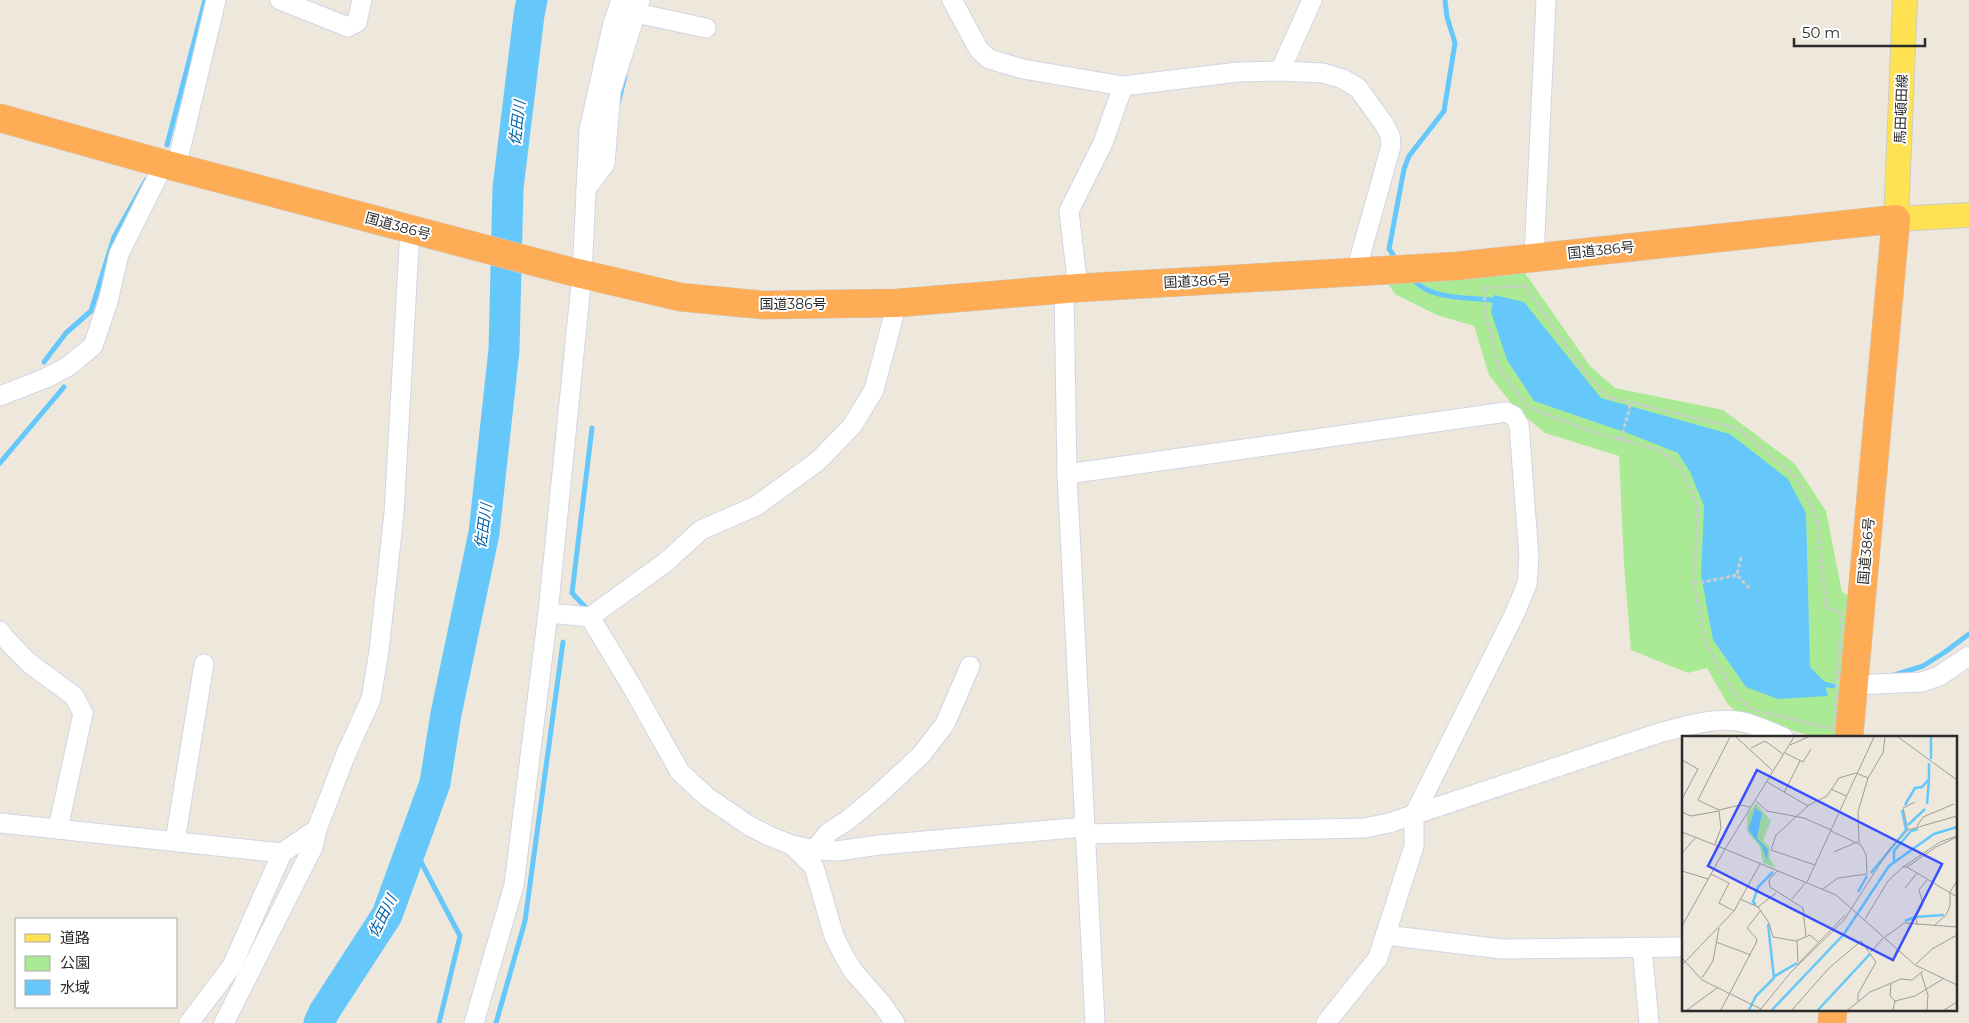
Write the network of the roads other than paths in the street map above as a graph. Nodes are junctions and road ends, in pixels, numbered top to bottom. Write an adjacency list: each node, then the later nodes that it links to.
1 (216, 0): 14 (street)
2 (280, 0): 3 (street)
3 (362, 0)
4 (621, 0): 15 (street)
5 (952, 0): 12 (street)
6 (1312, 0): 11 (street)
7 (1546, 0): 19 (street)
8 (1905, 0): 17 (main road, 馬田頓田線)
9 (642, 11): 10 (street); 15 (street)
10 (706, 28)
11 (1280, 71): 12 (street); 20 (street)
12 (1123, 86): 22 (street)
13 (0, 118): 14 (highway, 国道386号)
14 (170, 166): 18 (highway, 国道386号); 24 (street)
15 (586, 189): 21 (street)
16 (1969, 214): 17 (main road)
17 (1896, 219): 19 (highway, 国道386号); 32 (highway, 国道386号)
18 (410, 229): 21 (highway, 国道386号); 38 (street)
19 (1534, 258): 20 (highway, 国道386号)
20 (1361, 271): 22 (highway, 国道386号)
21 (576, 273): 23 (highway, 国道386号); 26 (street)
22 (1071, 288): 23 (highway, 国道386号); 25 (street)
23 (897, 303): 27 (street)
24 (0, 396)
25 (1067, 474): 35 (street); 39 (street)
26 (548, 613): 27 (street); 50 (street)
27 (590, 618): 41 (street)
28 (0, 631): 37 (street)
29 (1969, 656): 32 (street)
30 (204, 664): 40 (street)
31 (970, 666): 42 (street)
32 (1854, 685): 34 (highway, 国道386号)
33 (1780, 736): 35 (street)
34 (1849, 736)
35 (1414, 815): 39 (street); 44 (street)
36 (0, 823): 37 (street)
37 (58, 829): 40 (street)
38 (317, 829): 43 (street); 49 (street)
39 (1084, 831): 42 (street); 52 (street)
40 (175, 841): 43 (street)
41 (792, 845): 42 (street); 51 (street)
42 (814, 850)
43 (282, 853): 48 (street)
44 (1385, 935): 45 (street); 53 (street)
45 (1642, 947): 46 (street); 54 (street)
46 (1682, 947)
47 (1833, 1010): 55 (highway)
48 (189, 1023)
49 (224, 1023)
50 (474, 1023)
51 (895, 1023)
52 (1095, 1023)
53 (1326, 1023)
54 (1649, 1023)
55 (1832, 1023)

